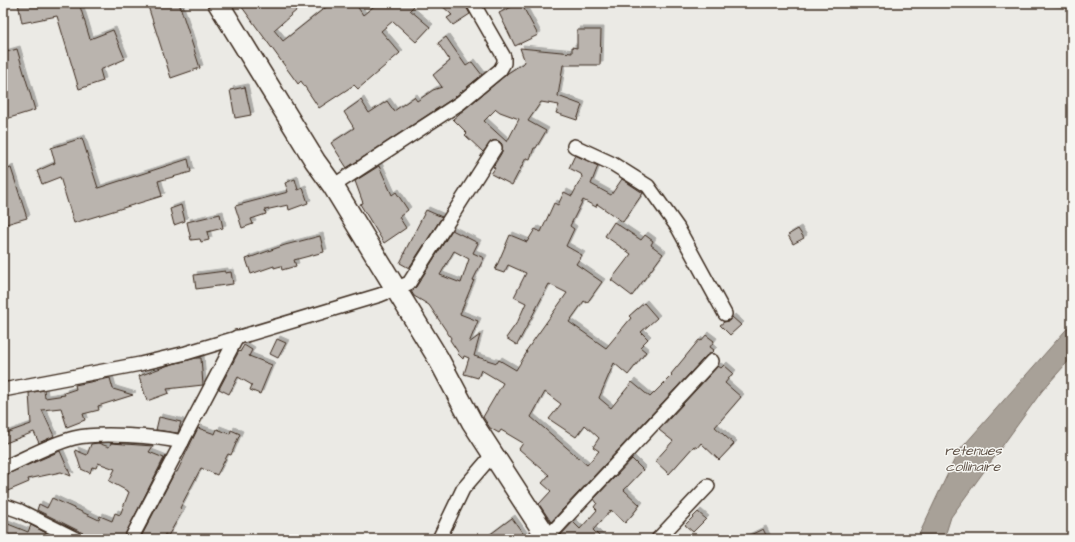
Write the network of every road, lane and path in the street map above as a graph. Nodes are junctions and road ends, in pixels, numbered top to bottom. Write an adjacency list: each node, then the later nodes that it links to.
1 (218, 3): 5 (main road)
2 (473, 3): 5 (street)
3 (574, 146): 7 (street)
4 (495, 148): 6 (street)
5 (333, 186): 6 (main road)
6 (395, 289): 8 (street); 12 (main road)
7 (725, 314)
8 (237, 337): 10 (street); 11 (street)
9 (712, 362): 17 (street)
10 (3, 390)
11 (182, 442): 13 (street); 18 (street)
12 (494, 453): 17 (main road); 19 (street)
13 (3, 468)
14 (708, 486): 20 (street)
15 (3, 505): 16 (street)
16 (73, 538)
17 (547, 538)
18 (131, 539)
19 (439, 539)
20 (658, 539)

